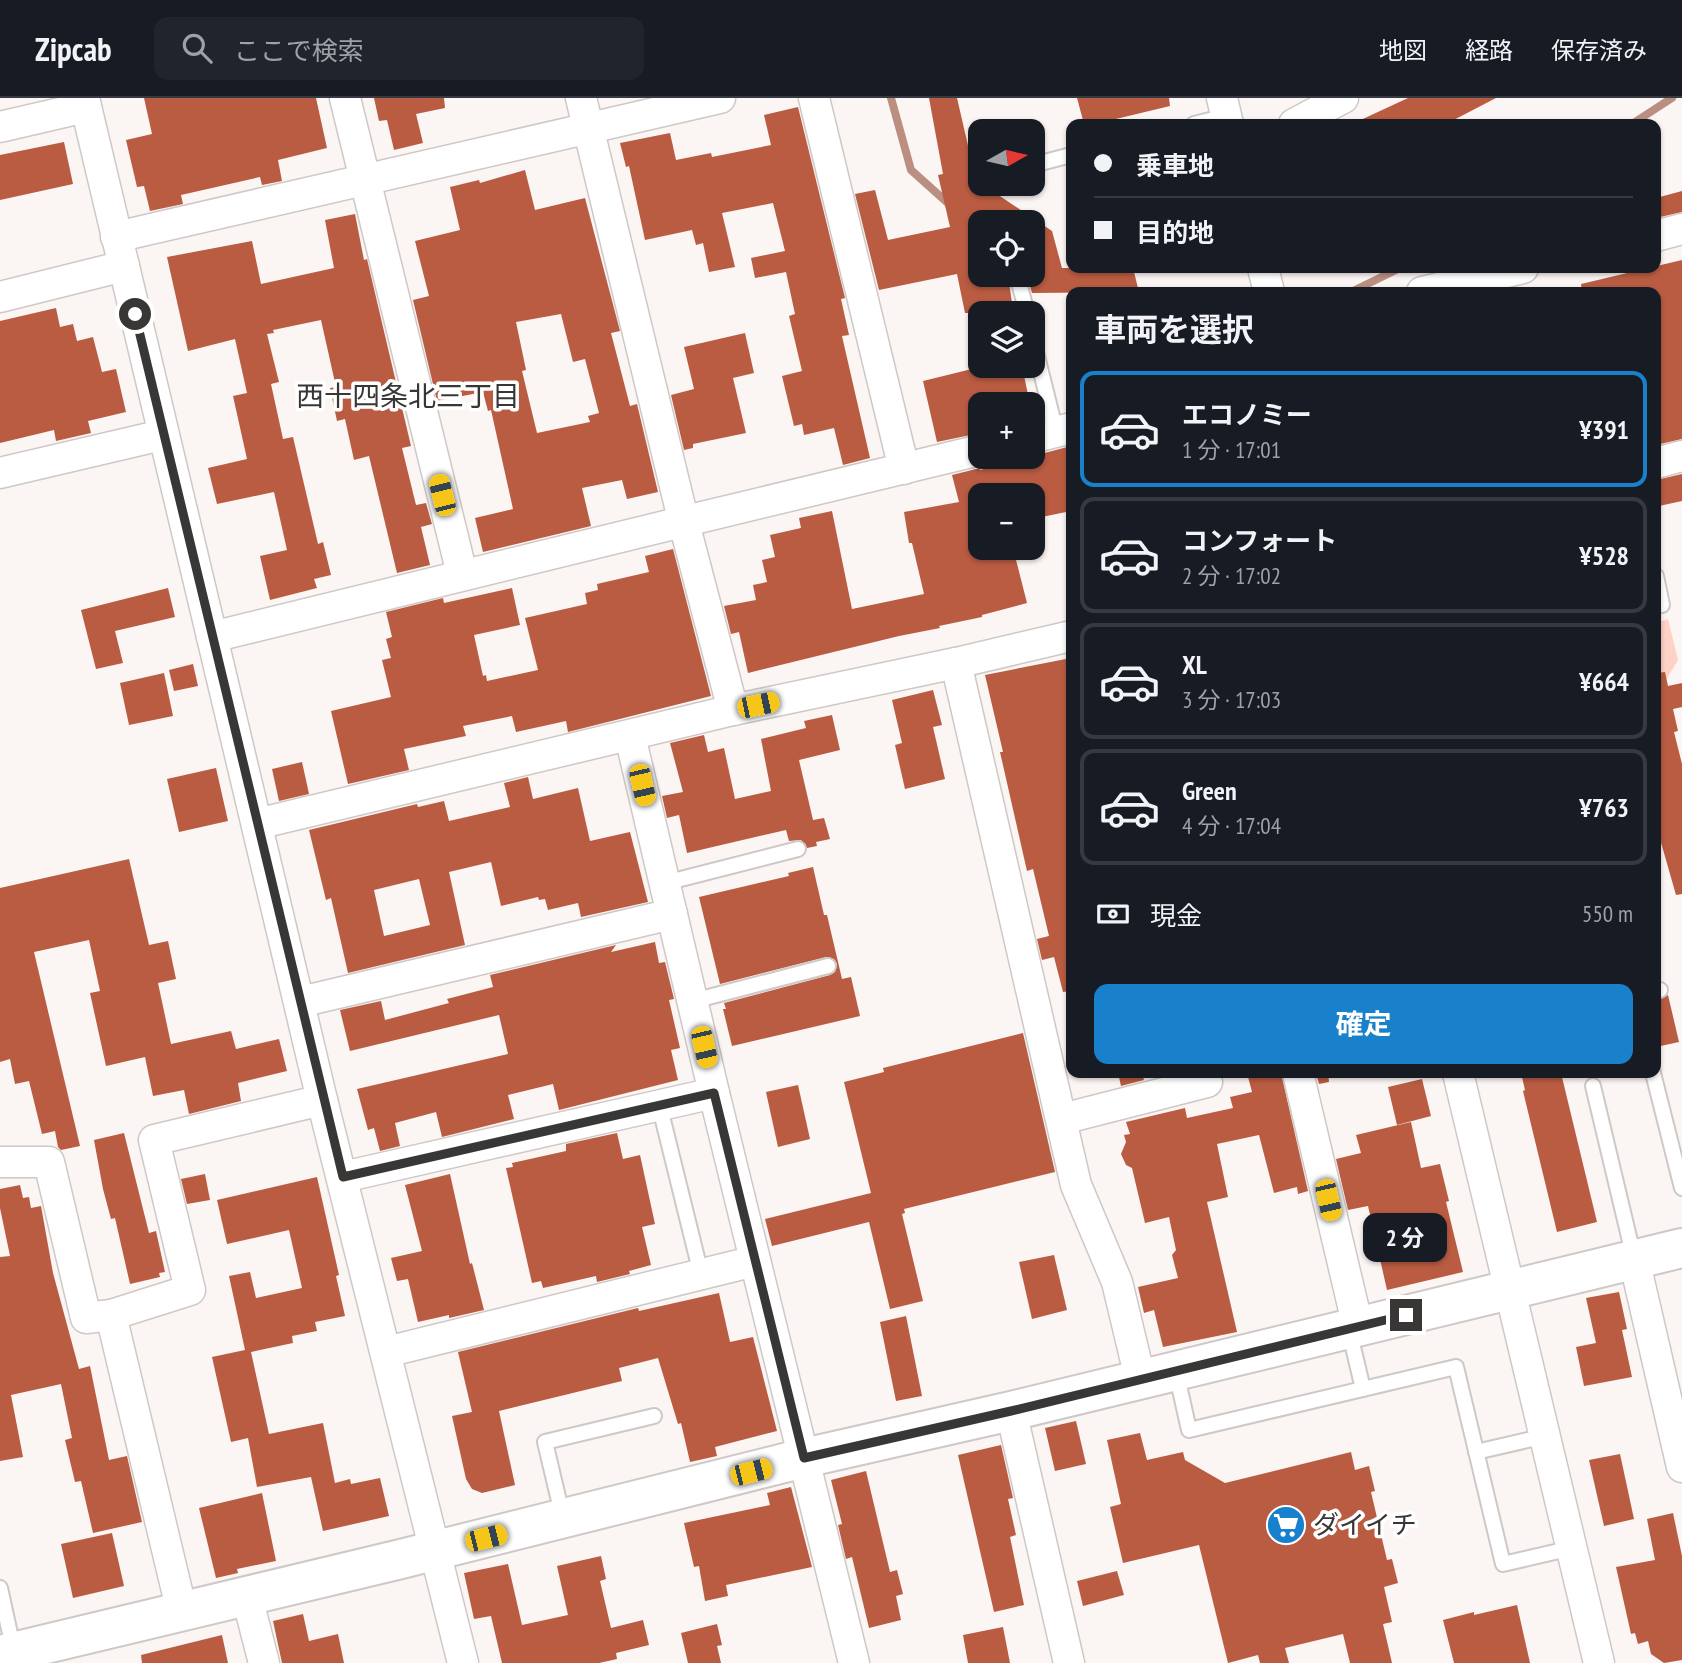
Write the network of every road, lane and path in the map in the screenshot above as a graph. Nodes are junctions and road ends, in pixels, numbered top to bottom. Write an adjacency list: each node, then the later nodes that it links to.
1 (345, 98): 14 (street)
2 (580, 98): 11 (street)
3 (720, 98): 11 (street)
4 (814, 98): 28 (street)
5 (1343, 98): 9 (street)
6 (85, 103): 10 (street); 17 (street)
7 (1226, 113): 8 (lane)
8 (1209, 119)
9 (1303, 119)
10 (0, 127)
11 (588, 129): 14 (street); 30 (street)
12 (1066, 156): 13 (lane)
13 (1045, 162)
14 (365, 181): 17 (street); 31 (street)
15 (1682, 229): 16 (street)
16 (1661, 235)
17 (116, 237): 18 (street)
18 (124, 266): 21 (street); 24 (street)
19 (1502, 273): 20 (street)
20 (1443, 287)
21 (0, 297)
22 (1041, 378): 23 (lane)
23 (1053, 432)
24 (162, 435): 29 (street); 34 (street)
25 (968, 453): 28 (street)
26 (1682, 456): 27 (street)
27 (1661, 462)
28 (904, 469): 30 (street)
29 (0, 473)
30 (684, 523): 31 (street); 37 (street)
31 (462, 574): 34 (street)
32 (1661, 601): 33 (lane)
33 (1662, 606)
34 (212, 637): 39 (street)
35 (1066, 637): 36 (street)
36 (956, 663): 37 (street); 54 (street)
37 (733, 710): 38 (street)
38 (630, 736): 39 (street); 41 (street)
39 (257, 824): 45 (street)
40 (798, 849): 41 (lane)
41 (665, 883): 42 (street)
42 (672, 914): 44 (street); 45 (street)
43 (828, 966): 44 (lane)
44 (693, 1001): 51 (street)
45 (300, 1002): 52 (street)
46 (1206, 1078): 54 (street)
47 (1299, 1078): 64 (street)
48 (1459, 1078): 62 (street)
49 (1654, 1078): 57 (lane)
50 (1593, 1086): 59 (lane)
51 (714, 1093): 53 (street); 60 (street)
52 (322, 1100): 56 (street); 63 (street)
53 (659, 1104): 56 (street); 61 (lane)
54 (1062, 1119): 66 (street)
55 (0, 1162): 63 (street)
56 (343, 1177): 65 (street)
57 (1682, 1188)
58 (1682, 1248): 59 (street)
59 (1634, 1259): 62 (street); 73 (street)
60 (755, 1261): 61 (street); 72 (street)
61 (701, 1274): 65 (street)
62 (1511, 1290): 64 (street); 70 (street)
63 (111, 1315): 79 (street)
64 (1354, 1328): 66 (street); 67 (lane)
65 (386, 1352): 76 (street)
66 (1158, 1374): 67 (lane); 68 (street)
67 (1363, 1390): 71 (lane)
68 (1011, 1411): 72 (street); 84 (street)
69 (654, 1416): 74 (lane)
70 (1545, 1436): 71 (lane); 75 (street)
71 (1476, 1452): 75 (lane)
72 (804, 1458): 74 (street); 83 (street)
73 (1682, 1467)
74 (563, 1518): 76 (street)
75 (1572, 1548): 85 (street)
76 (435, 1551): 78 (street); 82 (street)
77 (0, 1588): 80 (lane)
78 (247, 1597): 79 (street); 81 (street)
79 (182, 1612): 80 (street)
80 (29, 1651)
81 (264, 1663)
82 (463, 1663)
83 (854, 1663)
84 (1069, 1663)
85 (1599, 1663)

